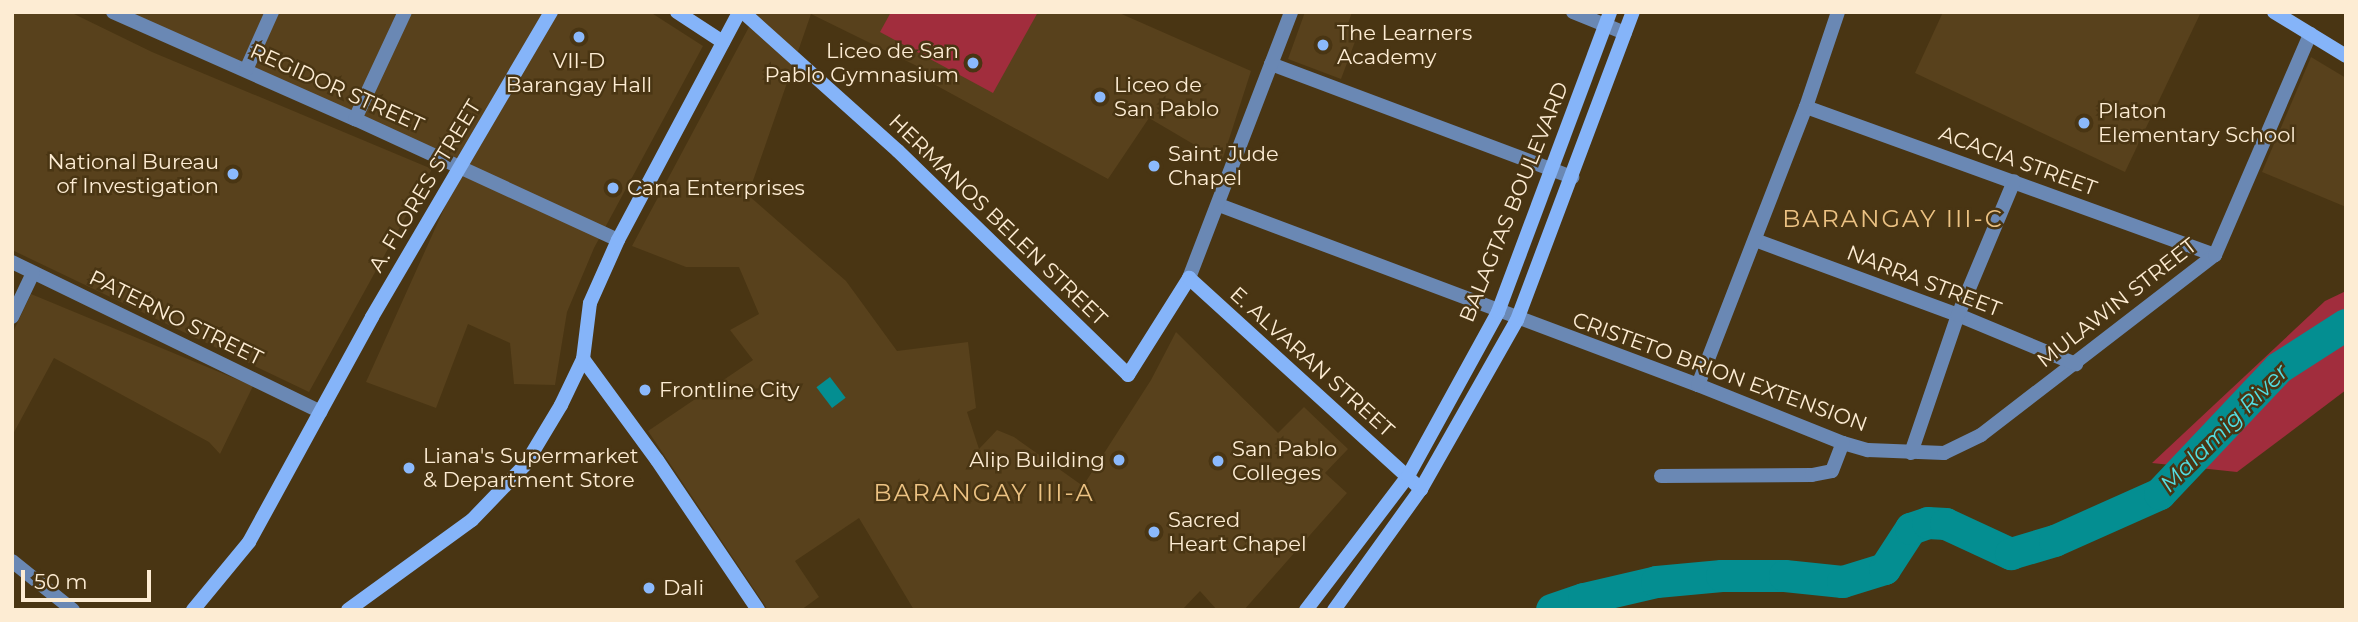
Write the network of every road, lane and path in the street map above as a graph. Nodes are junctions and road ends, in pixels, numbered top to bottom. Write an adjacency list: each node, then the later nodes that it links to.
1 (272, 12): 18 (street)
2 (405, 12): 20 (street)
3 (551, 12): 21 (street, A. FLORES STREET)
4 (677, 12): 15 (street)
5 (741, 12): 15 (street); 31 (street, HERMANOS BELEN STREET)
6 (1291, 12): 17 (street)
7 (1573, 12): 12 (street)
8 (1633, 12): 13 (street, BALAGTAS BOULEVARD)
9 (1838, 12): 19 (street)
10 (2274, 12): 14 (street)
11 (122, 14): 18 (street, REGIDOR STREET)
12 (1608, 18): 13 (street); 22 (street, BALAGTAS BOULEVARD)
13 (1625, 33): 23 (street, BALAGTAS BOULEVARD)
14 (2310, 34): 16 (street); 28 (street, MULAWIN STREET)
15 (723, 42): 26 (street)
16 (2346, 56)
17 (1271, 64): 22 (street); 25 (street)
18 (246, 70): 20 (street, REGIDOR STREET)
19 (1806, 107): 24 (street, ACACIA STREET); 27 (street)
20 (355, 119): 21 (street, REGIDOR STREET)
21 (461, 167): 26 (street, REGIDOR STREET); 39 (street, A. FLORES STREET)
22 (1552, 169): 23 (street); 32 (street, BALAGTAS BOULEVARD)
23 (1572, 177): 35 (street, BALAGTAS BOULEVARD)
24 (2014, 181): 28 (street, ACACIA STREET); 33 (street)
25 (1219, 205): 31 (street); 32 (street, CRISTETO BRION EXTENSION)
26 (618, 240): 36 (street)
27 (1755, 240): 33 (street, NARRA STREET); 38 (street)
28 (2215, 255): 37 (street, MULAWIN STREET)
29 (12, 262): 30 (street, PATERNO STREET)
30 (33, 273): 34 (street); 39 (street, PATERNO STREET)
31 (1189, 278): 42 (street, E. ALVARAN STREET)
32 (1498, 312): 35 (street, CRISTETO BRION EXTENSION); 42 (street, BALAGTAS BOULEVARD)
33 (1958, 315): 37 (street, NARRA STREET); 41 (street)
34 (12, 317)
35 (1517, 320): 38 (street, CRISTETO BRION EXTENSION); 44 (street, BALAGTAS BOULEVARD)
36 (583, 359): 49 (street); 50 (street)
37 (2076, 364): 41 (street, MULAWIN STREET)
38 (1698, 385): 40 (street, CRISTETO BRION EXTENSION)
39 (321, 412): 48 (street, A. FLORES STREET)
40 (1843, 443): 41 (street, CRISTETO BRION EXTENSION); 43 (street)
41 (1911, 453)
42 (1408, 476): 44 (street, E. ALVARAN STREET); 51 (street, BALAGTAS BOULEVARD)
43 (1661, 476)
44 (1421, 489): 52 (street, BALAGTAS BOULEVARD)
45 (12, 561): 46 (street)
46 (57, 605): 47 (street)
47 (73, 610)
48 (193, 610)
49 (348, 610)
50 (758, 610)
51 (1306, 610)
52 (1335, 610)

